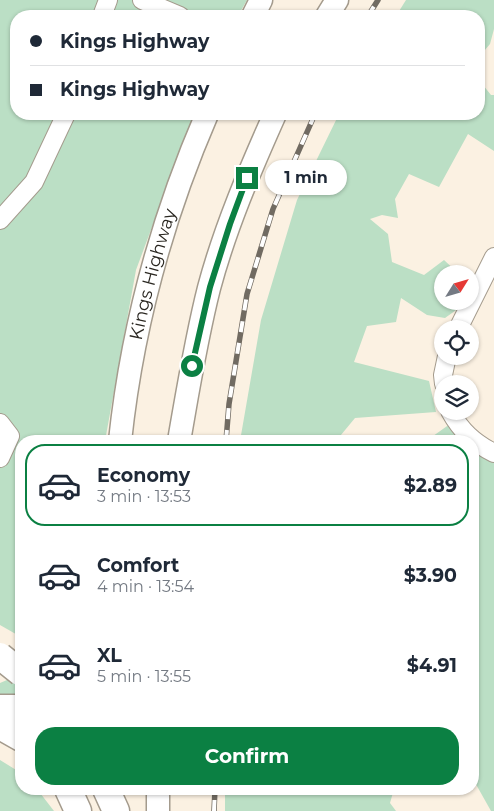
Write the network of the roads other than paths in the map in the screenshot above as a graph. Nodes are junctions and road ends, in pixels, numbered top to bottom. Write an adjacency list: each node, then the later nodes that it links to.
1 (142, 0): 2 (street)
2 (166, 10)
3 (63, 120): 6 (street)
4 (205, 120): 11 (main road, Kings Highway)
5 (272, 120): 12 (main road)
6 (0, 220)
7 (494, 256): 8 (street)
8 (462, 320)
9 (456, 420): 13 (street)
10 (0, 423): 16 (street)
11 (121, 435)
12 (180, 435)
13 (466, 435)
14 (479, 445): 15 (street)
15 (494, 453)
16 (0, 458)
17 (0, 656): 18 (highway, bridge)
18 (15, 668)
19 (15, 668): 20 (highway)
20 (0, 676)
21 (0, 708): 22 (highway)
22 (15, 708)
23 (0, 726): 24 (highway)
24 (15, 735)
25 (71, 795): 29 (highway)
26 (102, 795): 30 (main road)
27 (109, 795): 31 (highway)
28 (158, 795): 32 (main road)
29 (78, 811)
30 (101, 811)
31 (116, 811)
32 (158, 811)

